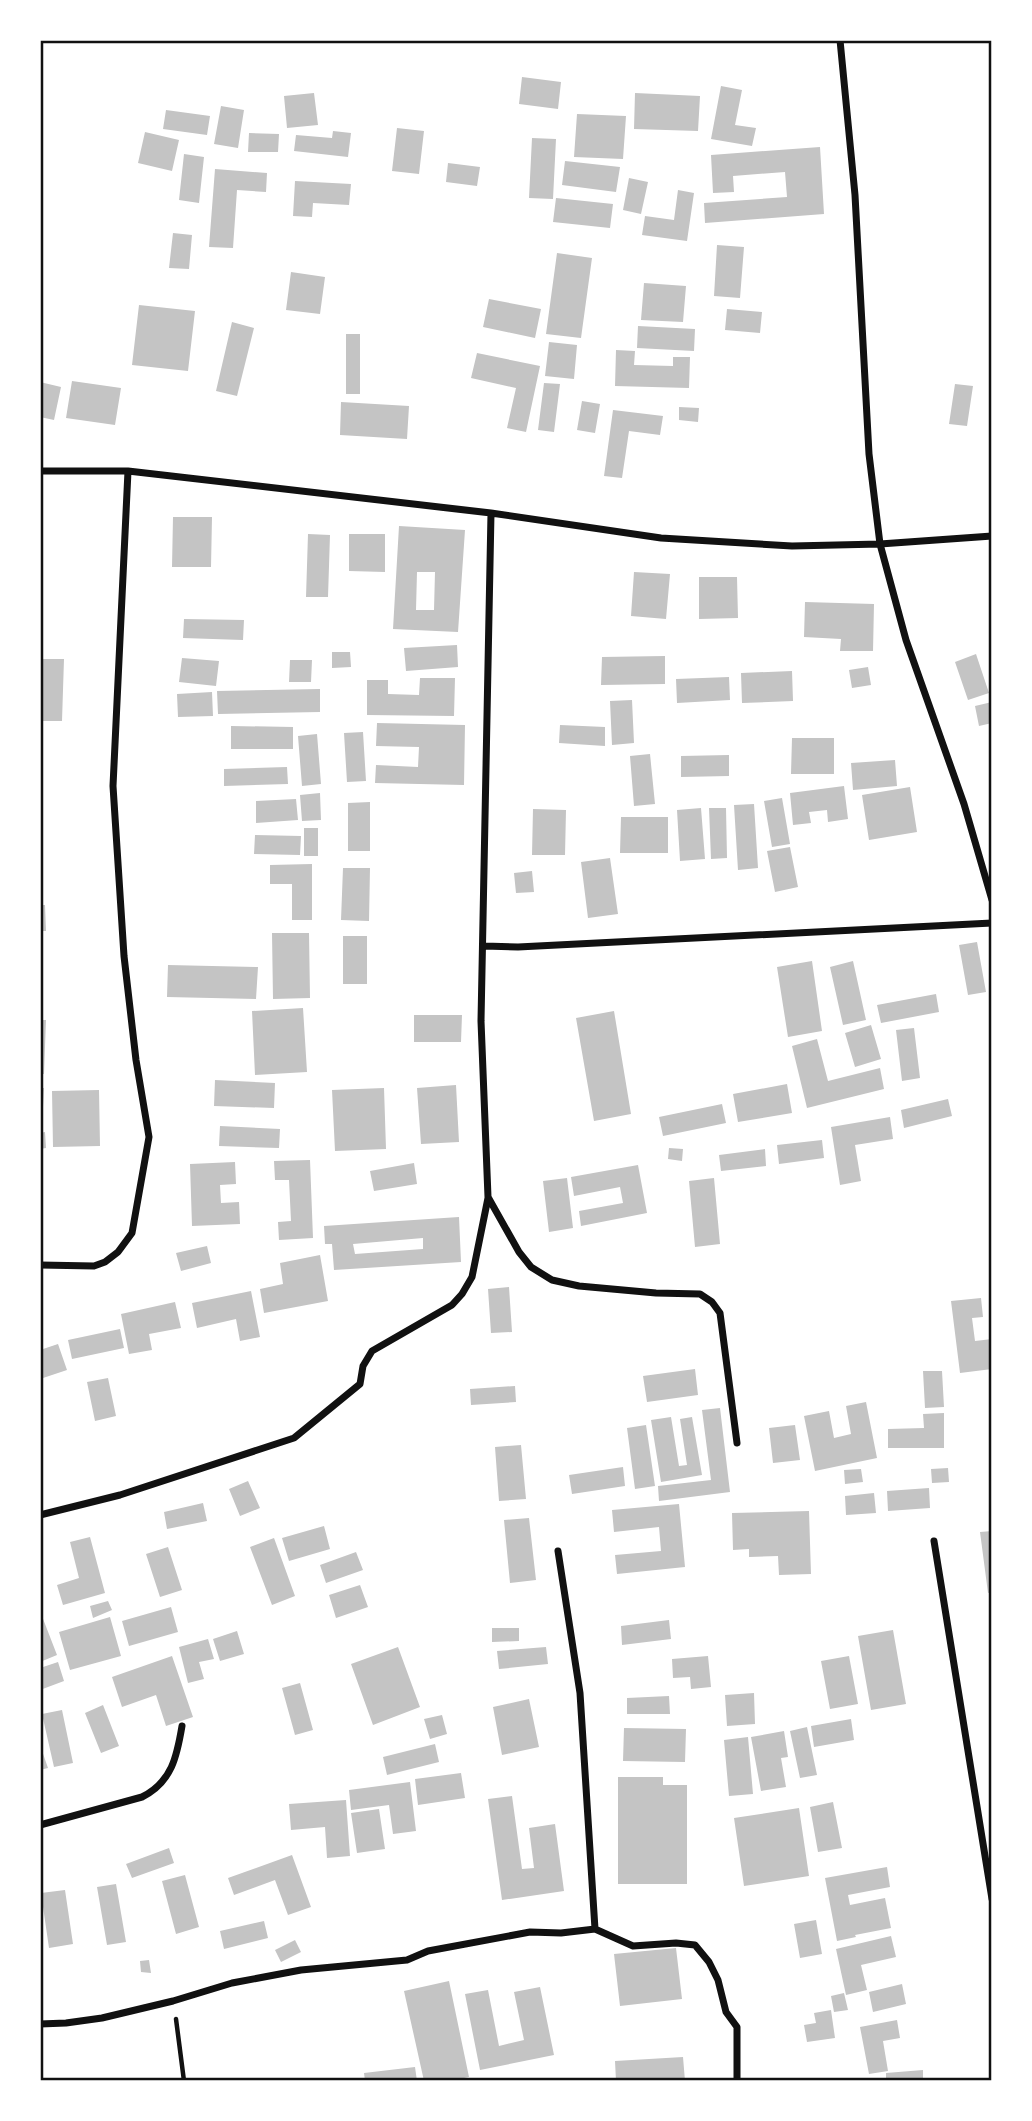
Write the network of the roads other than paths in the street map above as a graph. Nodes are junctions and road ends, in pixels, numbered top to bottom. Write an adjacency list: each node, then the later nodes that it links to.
1 (840, 40): 6 (street)
2 (40, 471): 3 (street)
3 (128, 471): 4 (street); 11 (street)
4 (491, 513): 6 (street); 9 (street)
5 (992, 536): 6 (street)
6 (880, 544): 7 (street)
7 (992, 900)
8 (992, 923): 9 (street)
9 (484, 946): 10 (street)
10 (488, 1198): 12 (street); 13 (street)
11 (40, 1265)
12 (737, 1443)
13 (40, 1514)
14 (934, 1541): 18 (street)
15 (558, 1551): 19 (street)
16 (182, 1726): 17 (street)
17 (40, 1825)
18 (992, 1899)
19 (595, 1929): 20 (street); 21 (street)
20 (40, 2024)
21 (737, 2081)

